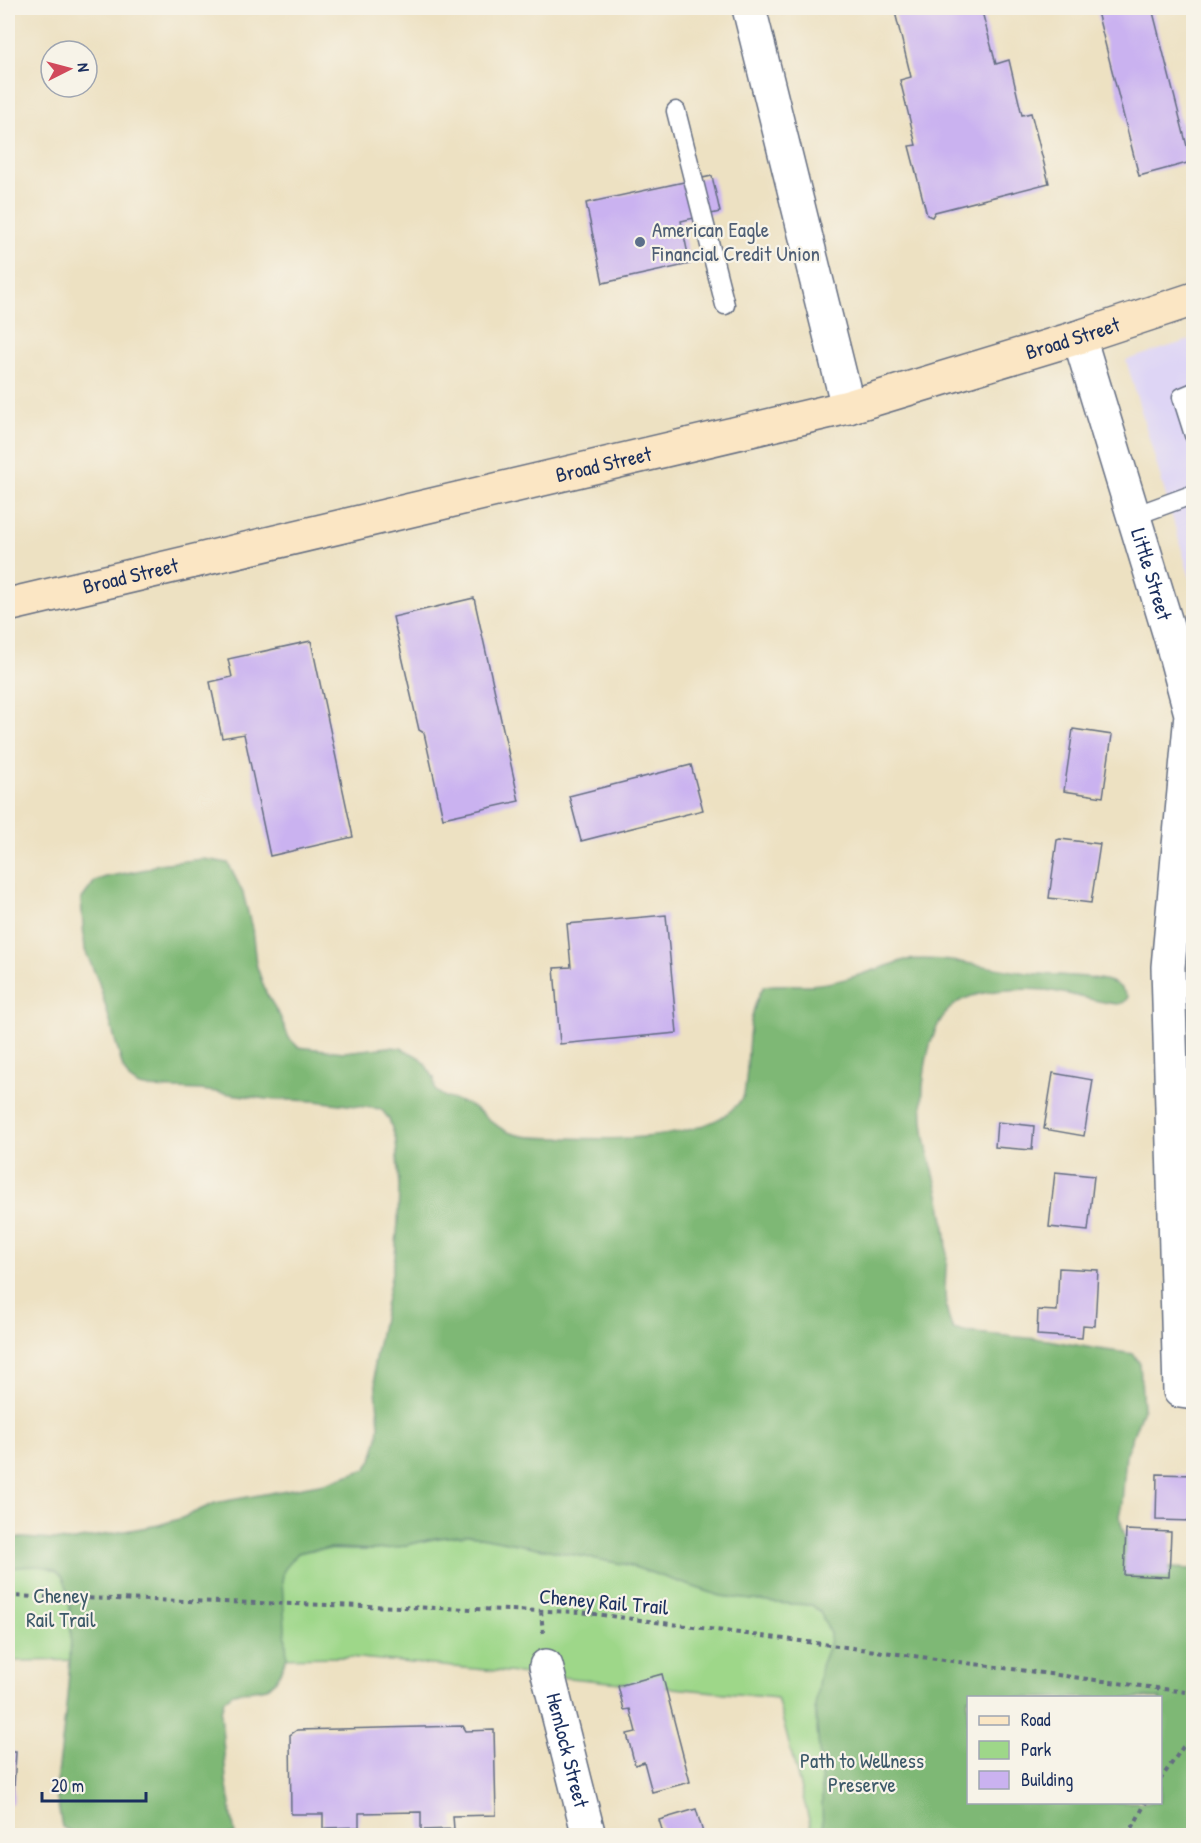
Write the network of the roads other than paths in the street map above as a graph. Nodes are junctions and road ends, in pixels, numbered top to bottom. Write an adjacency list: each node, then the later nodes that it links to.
1 (749, 8): 7 (street)
2 (676, 111): 4 (lane)
3 (1194, 299): 5 (main road, Broad Street)
4 (725, 305)
5 (1078, 337): 7 (main road, Broad Street); 10 (street, Little Street)
6 (1194, 392): 8 (lane)
7 (848, 407): 11 (main road, Broad Street)
8 (1194, 435)
9 (1194, 494): 10 (lane)
10 (1134, 516): 12 (street, Little Street)
11 (8, 606)
12 (1190, 698): 13 (street, Little Street)
13 (1181, 969): 14 (street, Little Street)
14 (1187, 1392)
15 (546, 1666): 16 (street, Hemlock Street)
16 (589, 1836)

